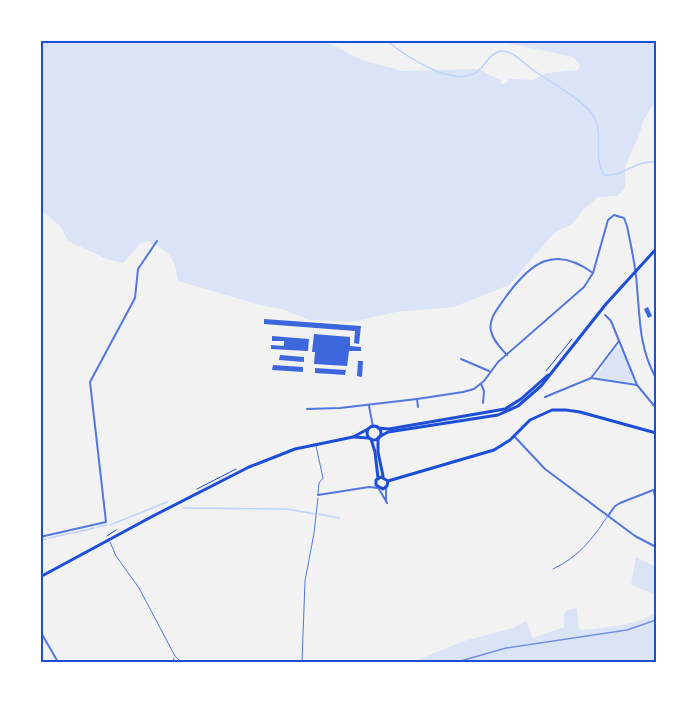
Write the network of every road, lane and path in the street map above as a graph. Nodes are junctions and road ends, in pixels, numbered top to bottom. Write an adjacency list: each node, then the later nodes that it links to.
1 (157, 241): 42 (street)
2 (657, 249): 22 (main road)
3 (593, 273): 7 (street); 7 (street); 12 (street)
4 (605, 315): 6 (street)
5 (577, 333): 10 (path)
6 (619, 341): 11 (street); 14 (street)
7 (507, 355): 9 (street)
8 (461, 359): 9 (street)
9 (490, 371): 13 (street)
10 (540, 378)
11 (591, 378): 14 (street); 15 (street)
12 (657, 378)
13 (482, 384): 16 (street); 17 (street)
14 (637, 385): 20 (street)
15 (545, 397)
16 (417, 399): 18 (street); 19 (street)
17 (483, 402)
18 (369, 405): 21 (street); 23 (street)
19 (418, 407)
20 (657, 408)
21 (307, 410)
22 (505, 411): 24 (main road); 29 (main road)
23 (373, 426): 24 (main road); 25 (main road)
24 (378, 428): 29 (main road)
25 (368, 429): 28 (main road); 30 (main road)
26 (657, 433): 27 (main road)
27 (514, 436): 34 (main road); 41 (street)
28 (353, 437): 30 (main road); 31 (main road)
29 (379, 438): 30 (main road); 32 (main road)
30 (371, 439): 33 (main road)
31 (315, 444): 39 (lane); 43 (main road)
32 (384, 477): 33 (main road); 34 (main road)
33 (377, 480): 35 (street); 36 (main road)
34 (388, 481): 37 (main road)
35 (363, 488): 36 (street); 39 (street)
36 (379, 488): 37 (main road); 37 (street)
37 (386, 488)
38 (655, 490): 40 (street); 41 (street)
39 (318, 495): 52 (lane)
40 (657, 503)
41 (608, 516): 44 (street); 45 (lane)
42 (40, 537)
43 (109, 540): 46 (main road); 48 (lane)
44 (657, 547)
45 (553, 569)
46 (40, 577)
47 (40, 631): 49 (street)
48 (175, 656): 50 (lane); 51 (lane)
49 (58, 663)
50 (173, 663)
51 (181, 663)
52 (302, 663)

